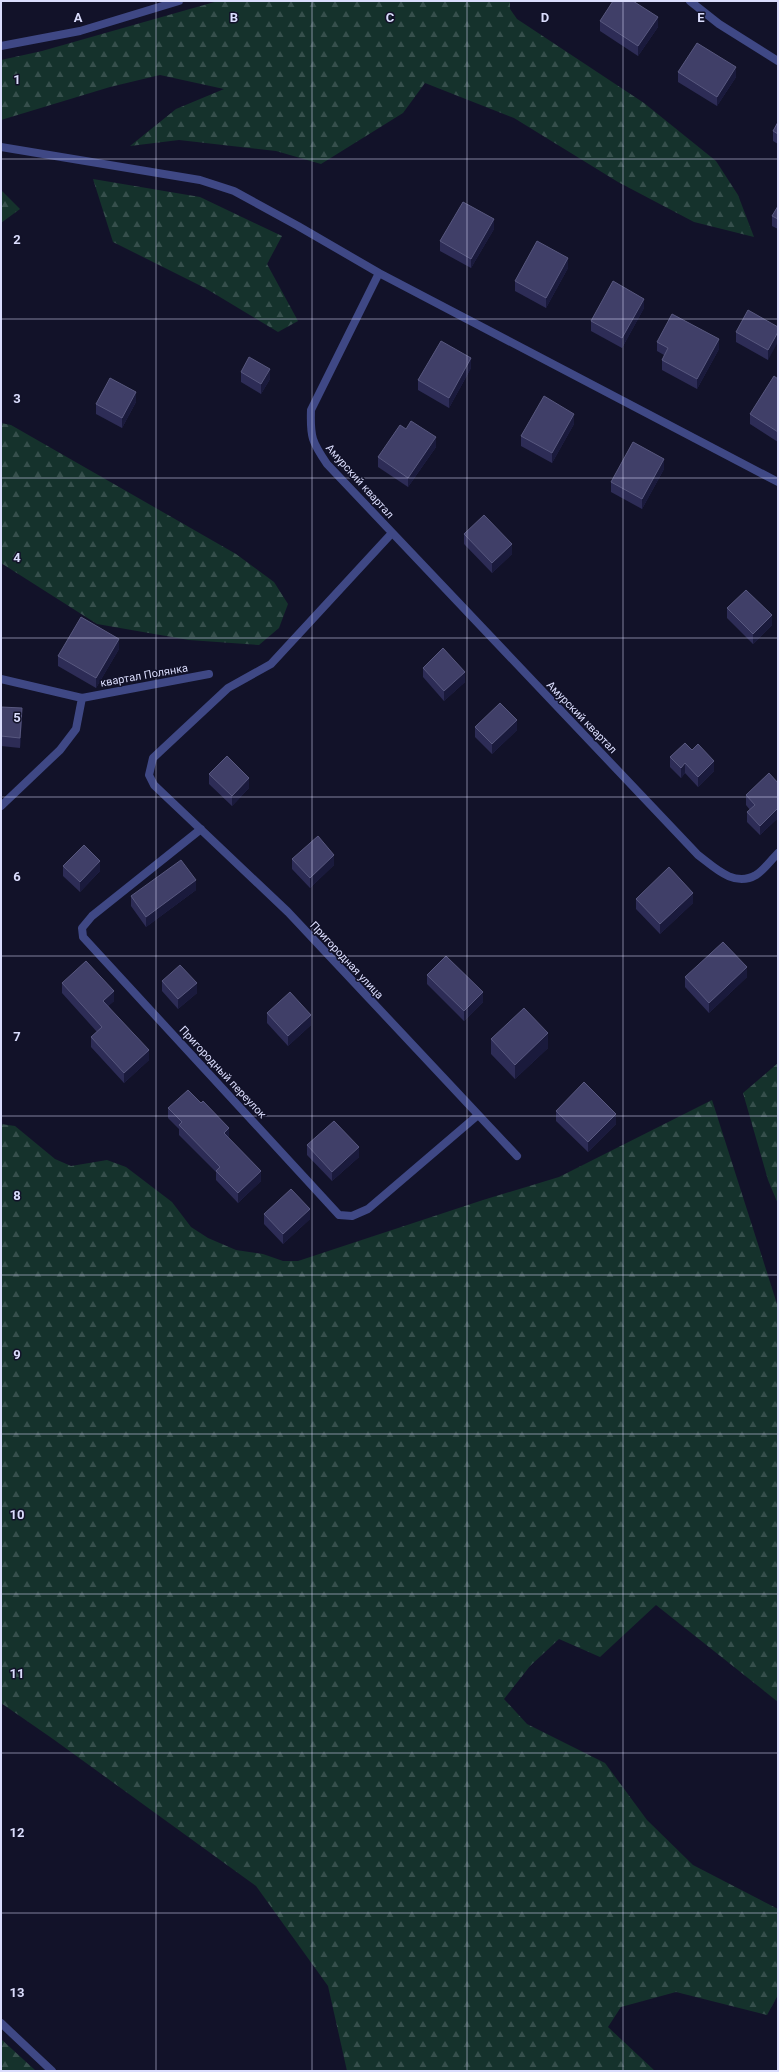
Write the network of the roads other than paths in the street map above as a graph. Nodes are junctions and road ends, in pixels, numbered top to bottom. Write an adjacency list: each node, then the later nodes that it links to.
1 (179, 1): 3 (street)
2 (690, 1): 4 (street)
3 (1, 46)
4 (778, 61)
5 (1, 148): 6 (street)
6 (379, 272): 7 (street); 8 (street, Амурский квартал)
7 (778, 482)
8 (392, 533): 13 (street, Пригородная улица); 14 (street, Амурский квартал)
9 (208, 674): 11 (street, квартал Полянка)
10 (1, 679): 11 (street, квартал Полянка)
11 (82, 698): 12 (street)
12 (1, 806)
13 (201, 829): 15 (street, Пригородная улица); 15 (street, Пригородный переулок)
14 (778, 853)
15 (478, 1115): 16 (street, Пригородная улица)
16 (517, 1156)
17 (1, 2023): 18 (street)
18 (52, 2071)

